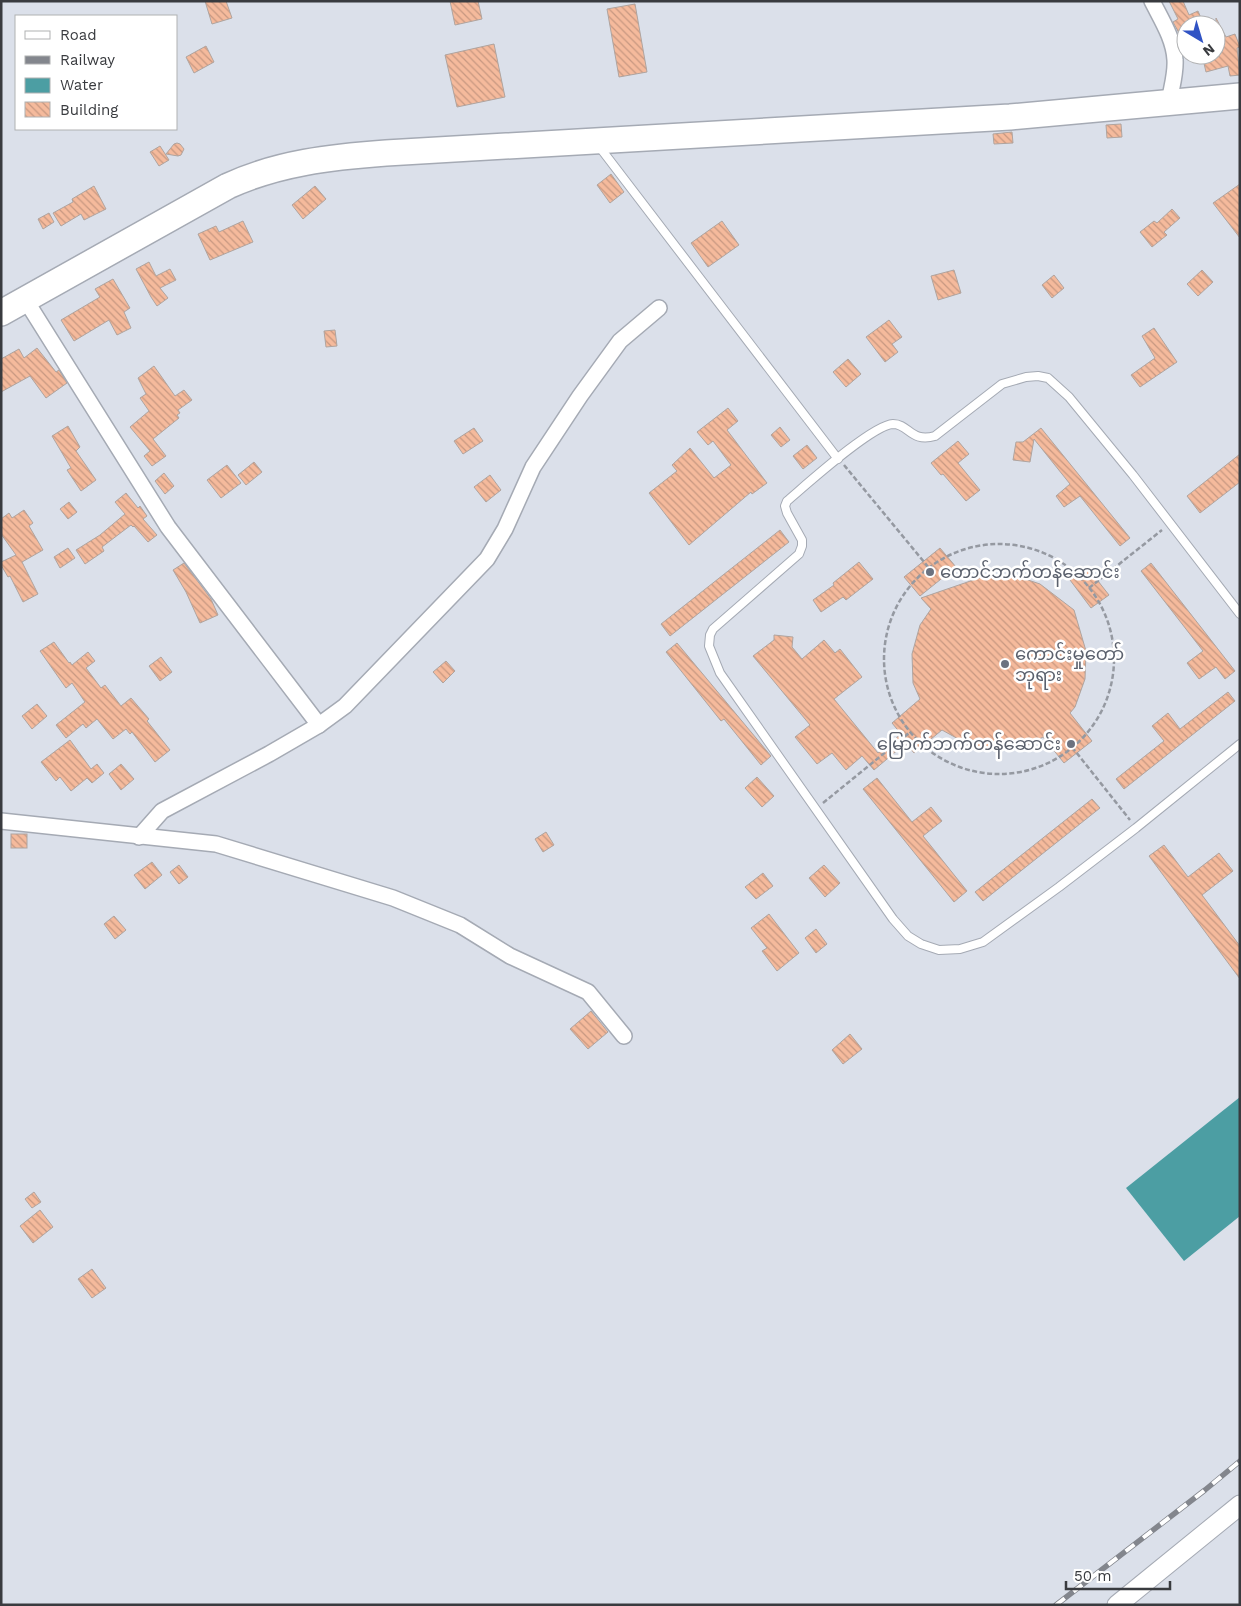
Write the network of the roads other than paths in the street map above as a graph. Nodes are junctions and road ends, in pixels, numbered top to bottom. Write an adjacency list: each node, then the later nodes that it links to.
1 (1152, 1): 3 (street)
2 (1236, 101): 3 (highway)
3 (1169, 103): 4 (highway)
4 (595, 142): 5 (highway); 8 (lane)
5 (24, 300): 7 (highway); 10 (street)
6 (659, 308): 10 (street)
7 (1, 313)
8 (838, 459): 9 (lane); 11 (lane)
9 (1240, 614)
10 (319, 725): 13 (street)
11 (1240, 744)
12 (1, 821): 13 (street)
13 (139, 836): 14 (street)
14 (624, 1036)
15 (1240, 1505): 16 (street)
16 (1117, 1605)

